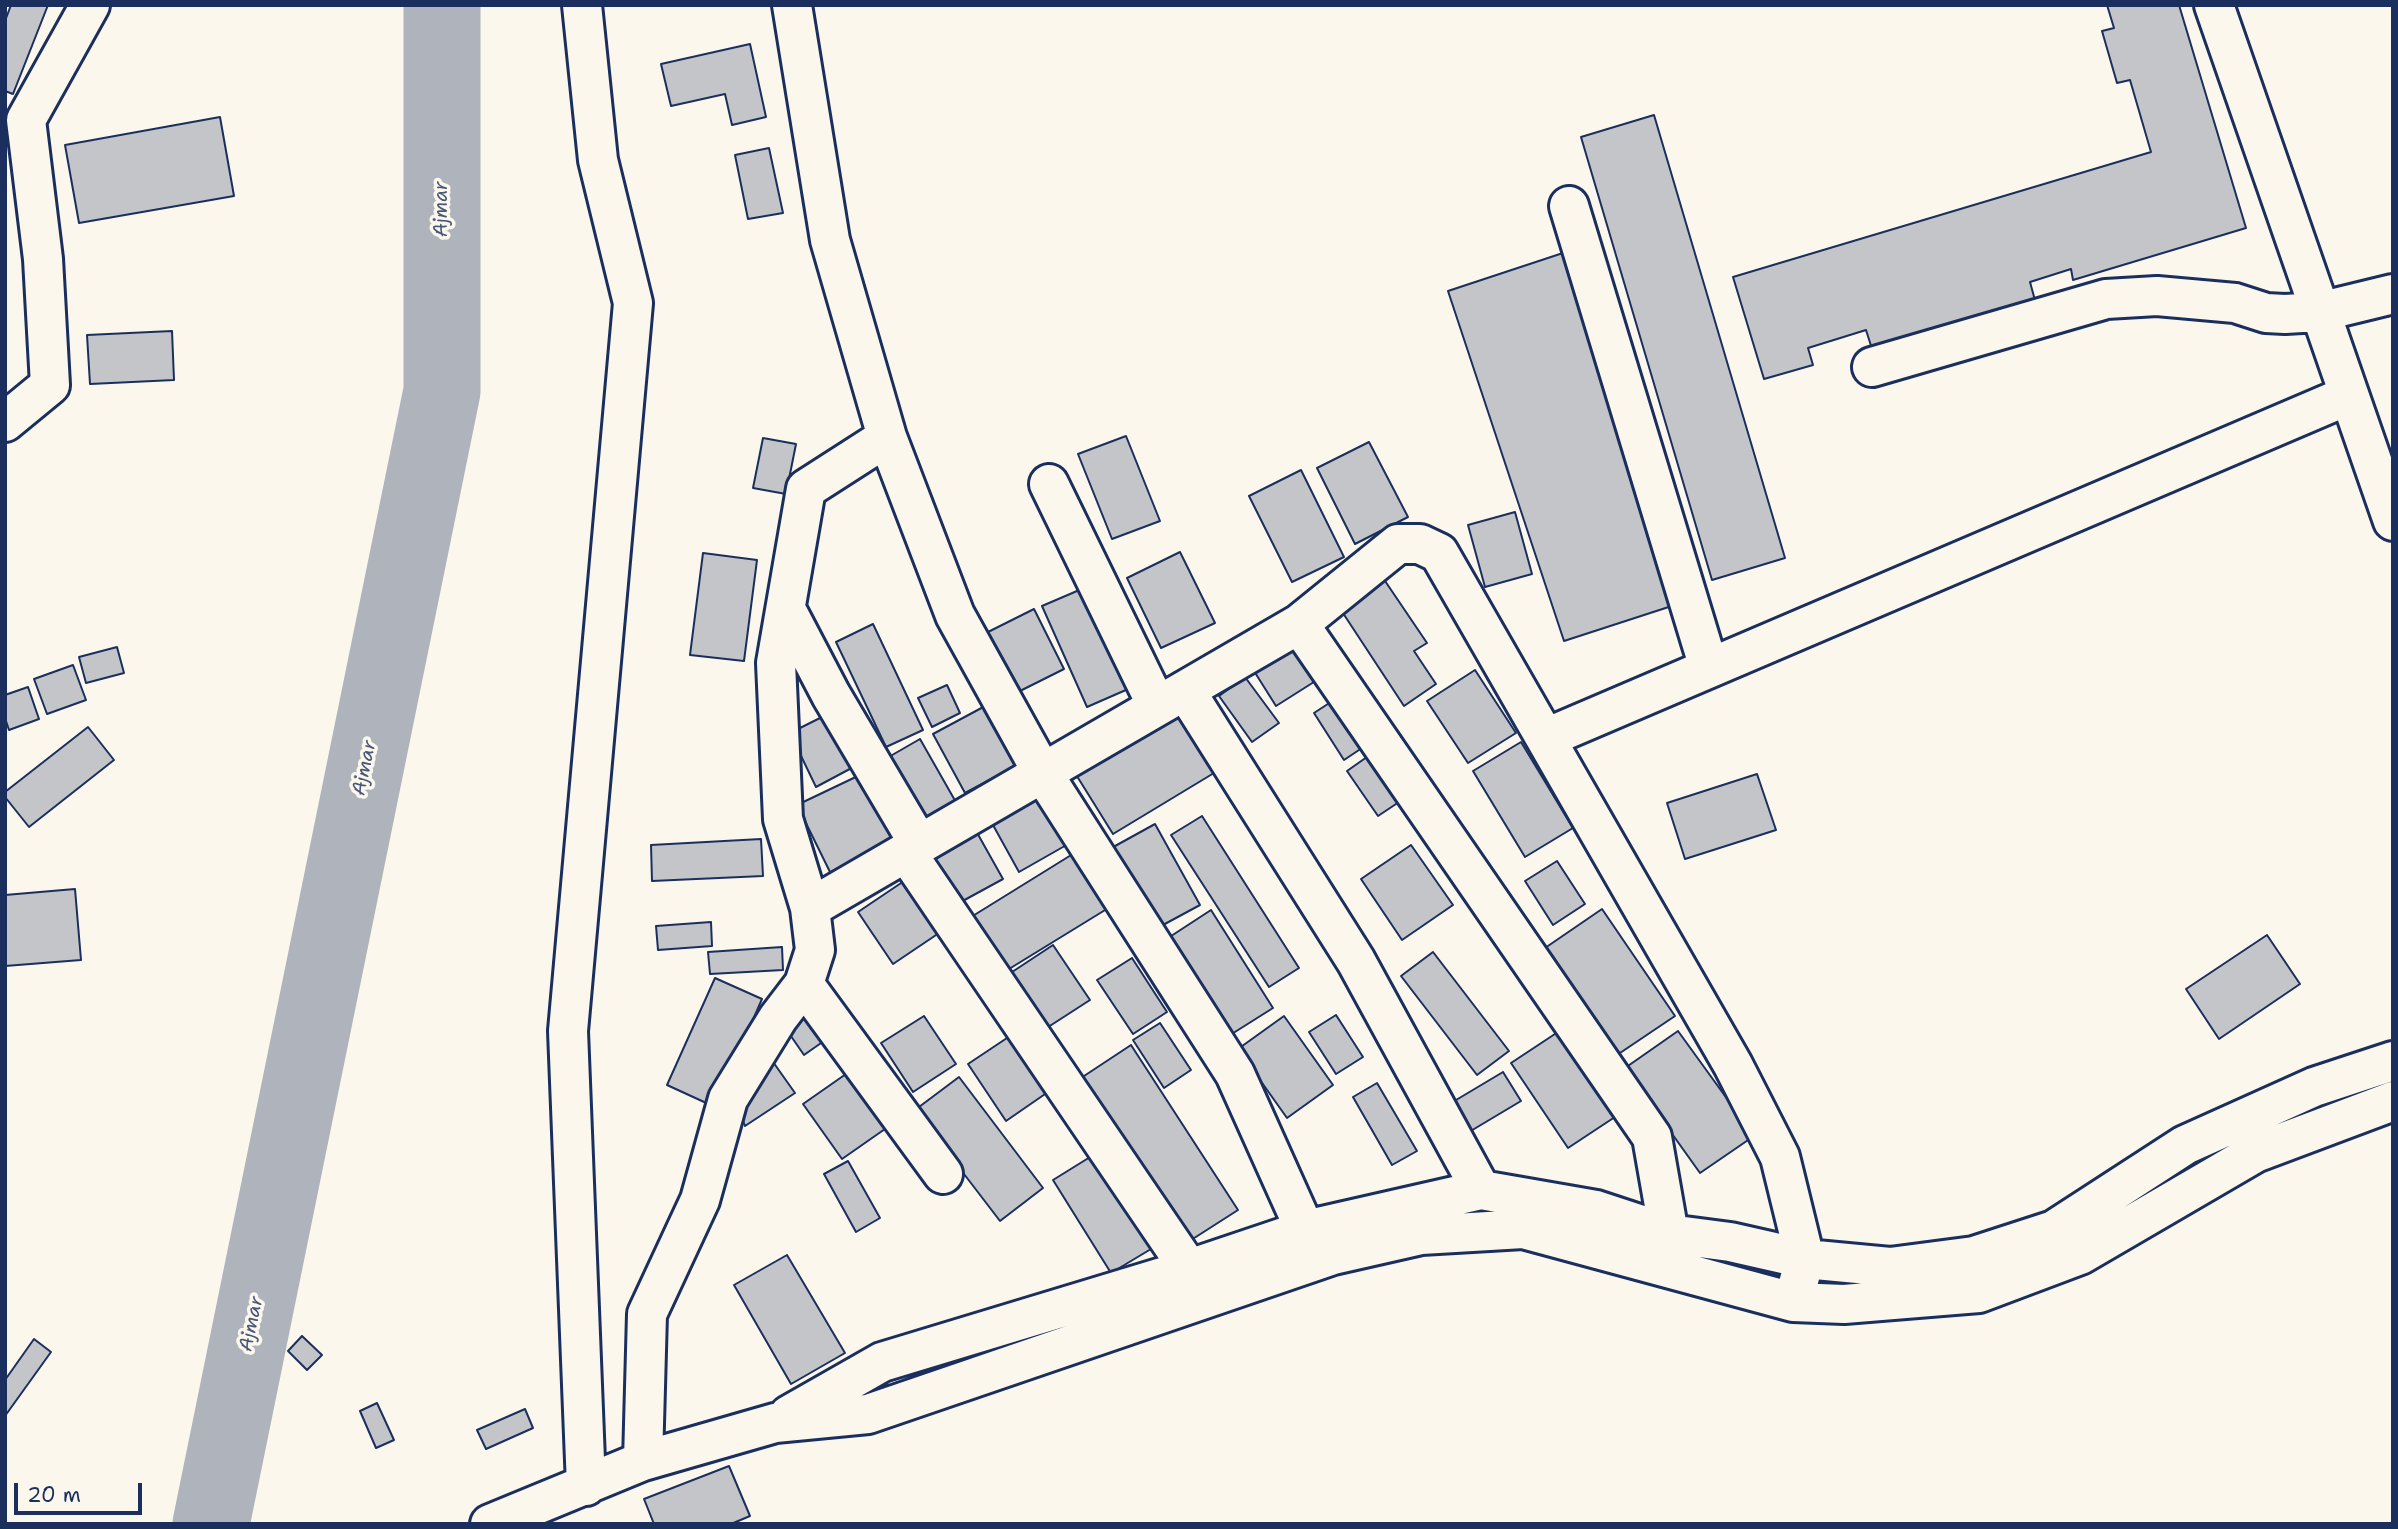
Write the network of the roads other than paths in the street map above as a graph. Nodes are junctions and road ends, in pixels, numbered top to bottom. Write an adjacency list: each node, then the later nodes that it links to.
1 (90, 5): 10 (street)
2 (582, 5): 34 (street)
3 (792, 5): 11 (street)
4 (2214, 5): 7 (street)
5 (1569, 206): 16 (street)
6 (2393, 294): 7 (street)
7 (2319, 312): 8 (street); 9 (street)
8 (1872, 367)
9 (2348, 395): 13 (street); 16 (street)
10 (5, 422)
11 (887, 437): 14 (street); 19 (street)
12 (1049, 484): 17 (street)
13 (2393, 522)
14 (787, 611): 20 (street); 21 (street)
15 (1299, 624): 17 (street); 18 (street); 28 (street)
16 (1709, 668): 18 (street)
17 (1171, 698): 19 (street); 26 (street)
18 (1546, 738): 29 (street)
19 (1042, 772): 20 (street); 27 (street)
20 (912, 848): 21 (street); 30 (street)
21 (810, 908): 22 (street)
22 (804, 984): 25 (street); 33 (street)
23 (2391, 1065): 29 (street)
24 (2393, 1101): 31 (street)
25 (943, 1174)
26 (1481, 1190): 27 (street); 28 (street)
27 (1305, 1230): 30 (street)
28 (1669, 1234): 29 (street)
29 (1805, 1259): 31 (street)
30 (1189, 1269): 32 (street)
31 (1793, 1302): 32 (street)
32 (775, 1423): 33 (street)
33 (643, 1461): 34 (street)
34 (586, 1486): 35 (street)
35 (504, 1517)

